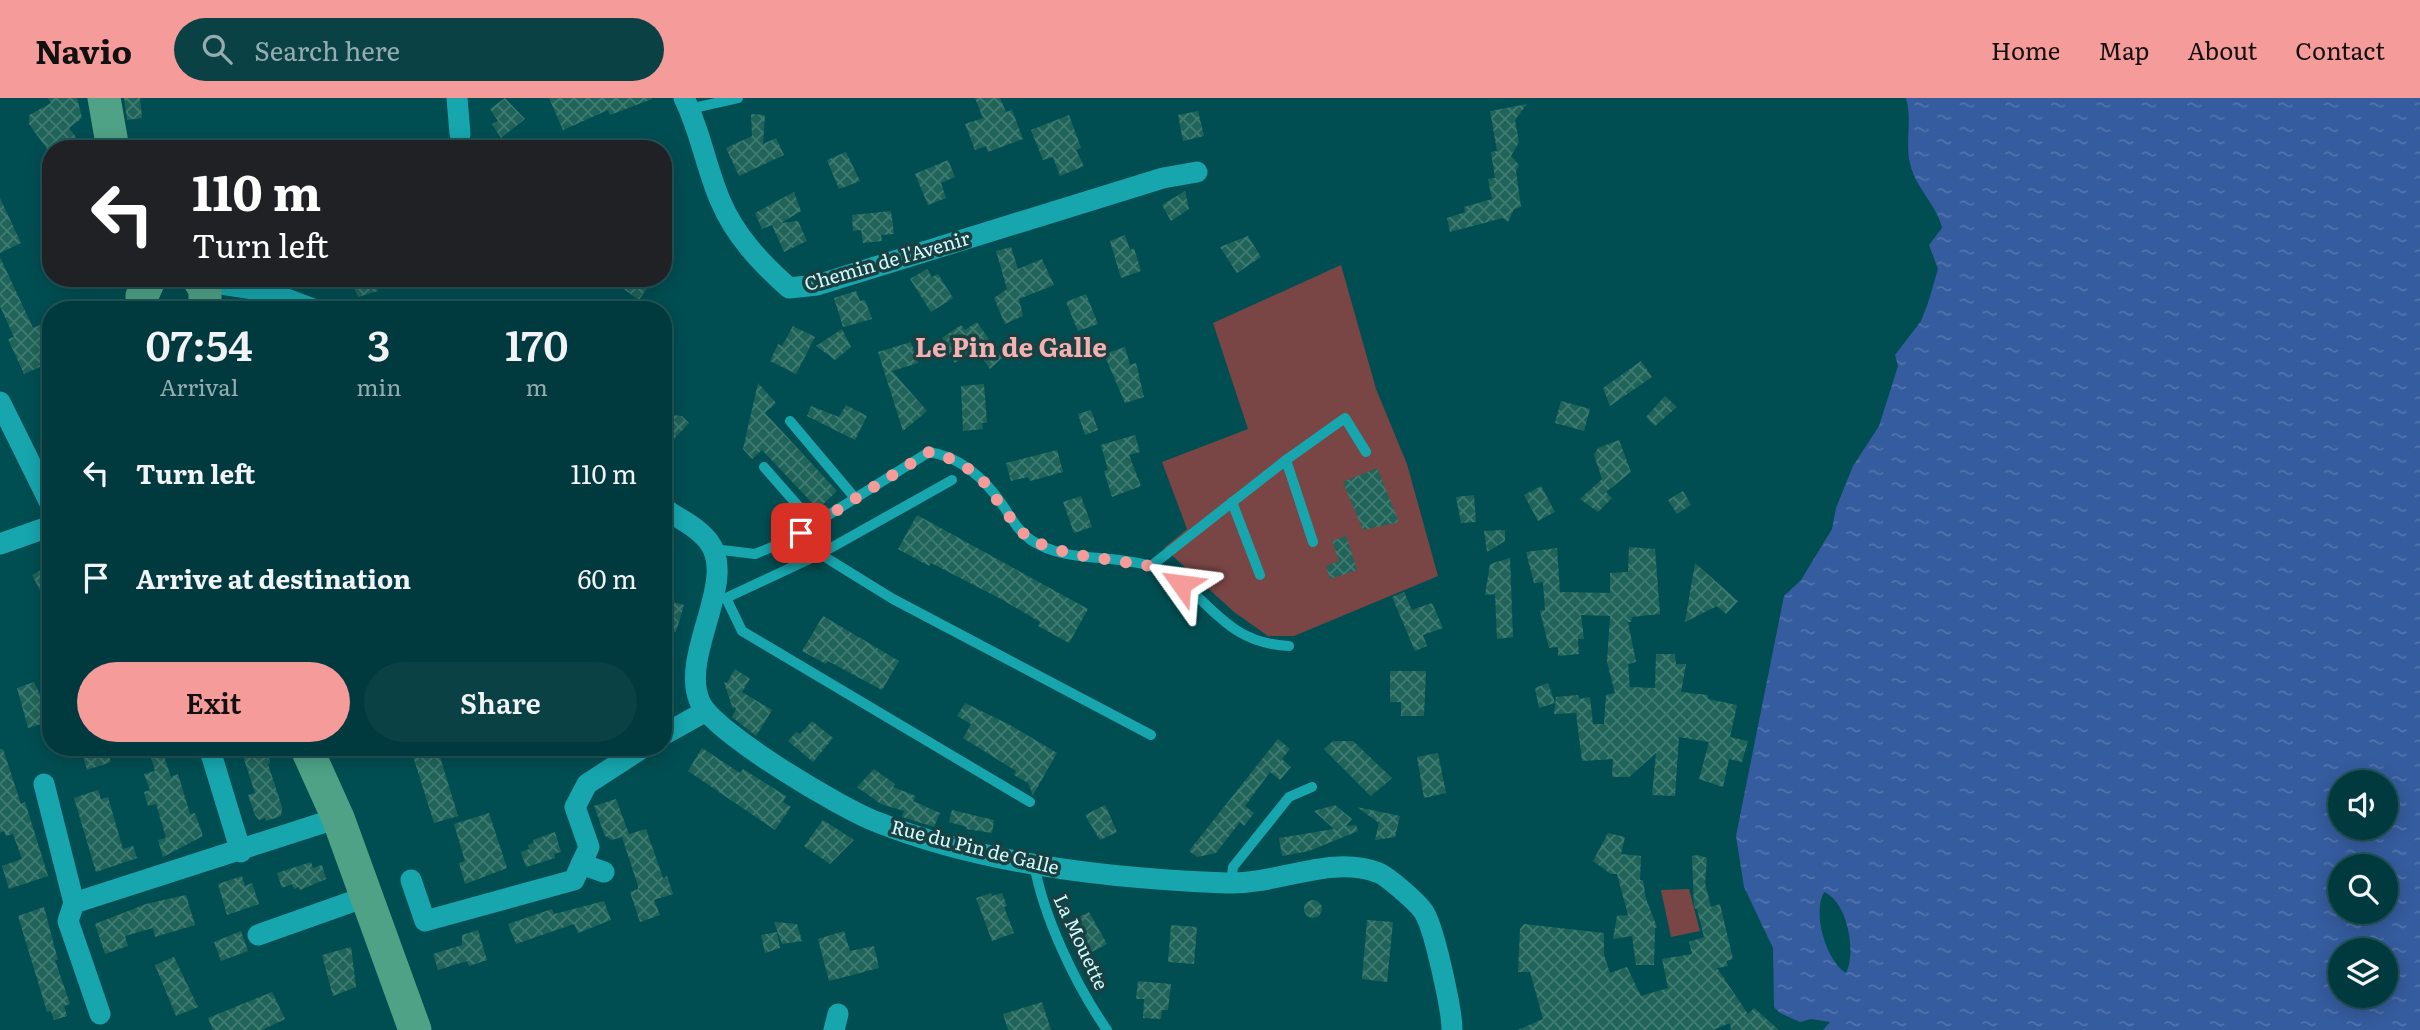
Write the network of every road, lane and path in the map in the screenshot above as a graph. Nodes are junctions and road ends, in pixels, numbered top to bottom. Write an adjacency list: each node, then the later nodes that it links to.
1 (89, 98): 8 (main road)
2 (98, 98): 9 (street)
3 (104, 98): 10 (main road)
4 (457, 98): 7 (street)
5 (738, 98): 6 (lane)
6 (687, 104): 11 (street, Chemin de l'Avenir)
7 (460, 134)
8 (96, 140)
9 (110, 140)
10 (111, 140)
11 (1197, 172)
12 (202, 295): 13 (street)
13 (291, 301)
14 (0, 402): 20 (street)
15 (790, 421): 21 (lane)
16 (1366, 452): 17 (lane)
17 (1286, 460): 22 (lane); 26 (lane)
18 (764, 467): 24 (lane)
19 (952, 480): 29 (lane)
20 (42, 487)
21 (855, 498): 24 (lane); 30 (lane)
22 (1232, 502): 30 (lane); 31 (lane)
23 (672, 514): 28 (street)
24 (814, 524): 28 (lane)
25 (42, 529): 27 (street)
26 (1313, 542)
27 (0, 544)
28 (714, 549): 32 (street)
29 (820, 554): 32 (lane); 36 (lane)
30 (1151, 566): 33 (lane)
31 (1260, 575)
32 (719, 599): 34 (street); 43 (lane)
33 (1289, 646)
34 (706, 711): 35 (street); 47 (street, Rue du Pin de Galle)
35 (672, 730)
36 (1150, 735)
37 (212, 756): 45 (street)
38 (310, 756): 44 (main road)
39 (322, 756): 44 (main road)
40 (630, 756): 46 (street)
41 (44, 784): 52 (street)
42 (1312, 787): 50 (lane)
43 (1030, 802)
44 (338, 818): 45 (street); 51 (main road)
45 (241, 852): 52 (street)
46 (581, 864): 48 (street); 49 (street)
47 (1034, 864): 50 (street, Rue du Pin de Galle); 56 (lane, La Mouette)
48 (604, 872)
49 (411, 880)
50 (1231, 883): 57 (street, Rue du Pin de Galle)
51 (368, 896): 53 (street); 55 (main road)
52 (74, 904): 54 (street)
53 (258, 935)
54 (100, 1014)
55 (415, 1030)
56 (1107, 1030)
57 (1452, 1030)

